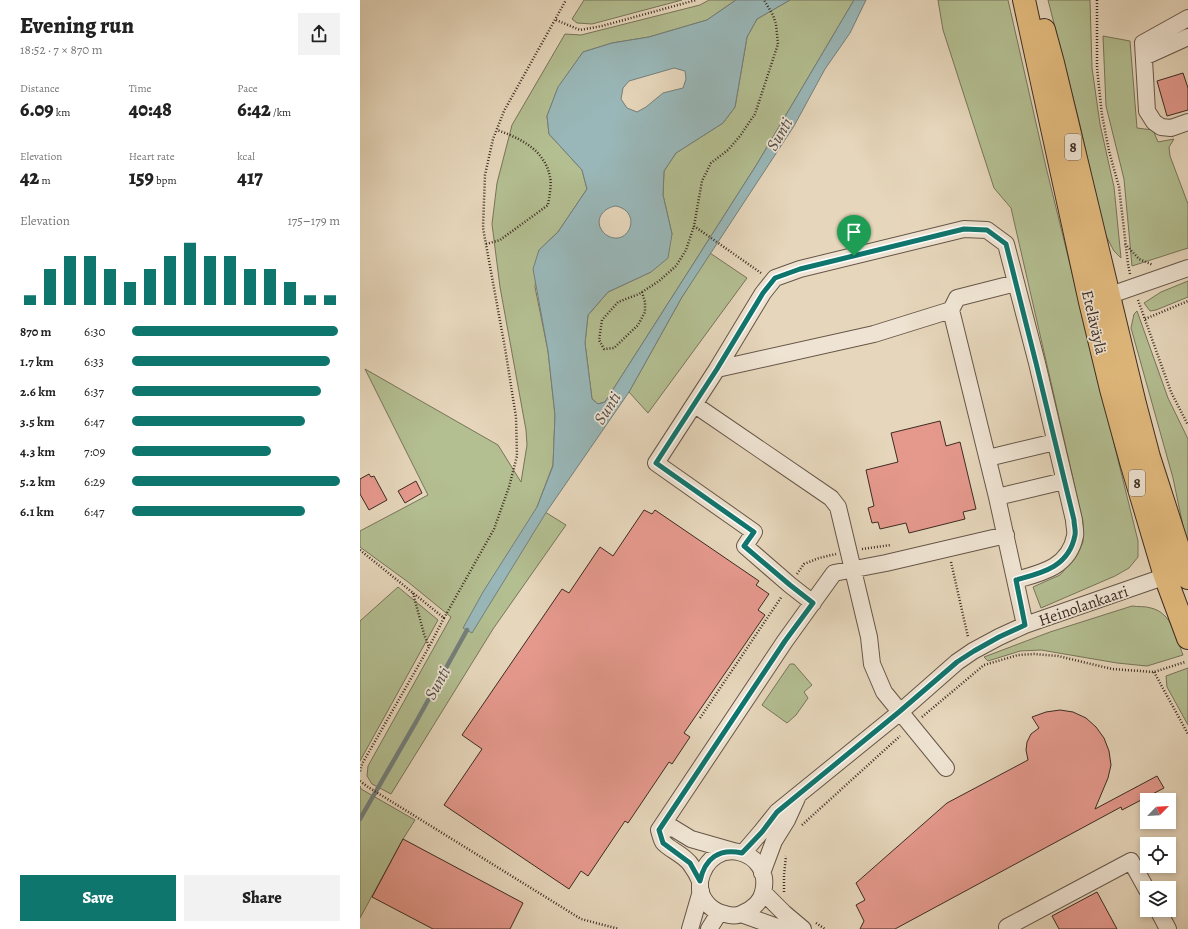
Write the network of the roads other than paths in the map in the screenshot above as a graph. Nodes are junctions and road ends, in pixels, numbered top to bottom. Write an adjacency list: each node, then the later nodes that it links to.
1 (1024, 0): 9 (highway, Eteläväylä / 8)
2 (1035, 0): 9 (highway, Eteläväylä / 8)
3 (1188, 18): 5 (street)
4 (1188, 37): 5 (street)
5 (1144, 57): 6 (street)
6 (1188, 122)
7 (1188, 268): 9 (street)
8 (1016, 283): 10 (street); 11 (street); 13 (street)
9 (1099, 299): 19 (highway, Eteläväylä / 8)
10 (951, 310): 11 (street); 14 (street)
11 (717, 369): 12 (street)
12 (694, 405): 18 (street); 21 (street)
13 (1055, 442): 14 (street); 15 (street)
14 (988, 458): 16 (street)
15 (1064, 481): 16 (street); 20 (street)
16 (997, 497): 17 (street)
17 (1006, 535): 18 (street); 20 (street)
18 (852, 568): 21 (street); 24 (street)
19 (1179, 575): 22 (street, Heinolankaari); 23 (highway, Eteläväylä / 8)
20 (1016, 580): 22 (street)
21 (813, 603): 27 (street)
22 (1025, 625): 24 (street, Heinolankaari)
23 (1188, 638)
24 (899, 712): 25 (street); 26 (street, Heinolankaari)
25 (946, 768)
26 (798, 796): 28 (street, Heinolankaari); 29 (street, Heinolankaari)
27 (659, 830): 28 (street); 31 (street)
28 (738, 852): 29 (street); 31 (street)
29 (762, 873): 32 (street)
30 (1142, 881): 40 (street)
31 (700, 886): 33 (street); 36 (street)
32 (763, 892): 34 (street); 39 (street)
33 (720, 913): 34 (street); 37 (street)
34 (741, 914): 38 (street)
35 (1162, 917): 41 (street)
36 (690, 929)
37 (709, 929)
38 (783, 929)
39 (803, 929)
40 (1008, 929)
41 (1168, 929)

